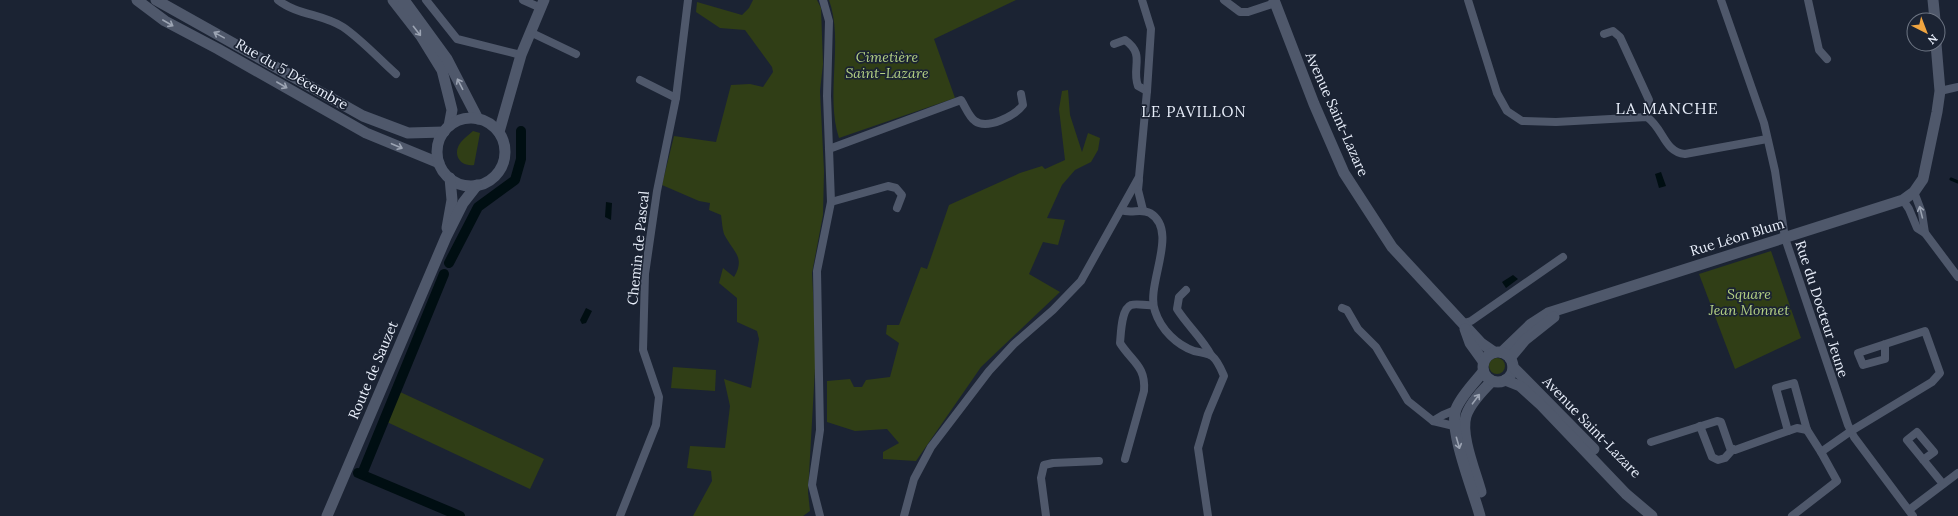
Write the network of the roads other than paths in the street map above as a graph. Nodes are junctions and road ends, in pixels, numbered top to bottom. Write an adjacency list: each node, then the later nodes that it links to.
1 (137, 0): 39 (main road, Rue du 5 Décembre, one-way to 39)
2 (156, 0): 35 (main road, Rue du 5 Décembre, one-way to 2)
3 (278, 0): 26 (street)
4 (392, 0): 35 (main road, one-way to 35)
5 (404, 0): 34 (main road, one-way to 5)
6 (426, 0): 24 (street)
7 (523, 0): 17 (street)
8 (688, 0): 32 (street, Chemin de Pascal)
9 (823, 0): 38 (street)
10 (1142, 0): 29 (street)
11 (1224, 0): 16 (street)
12 (1468, 0): 33 (street)
13 (1721, 0): 37 (street, Rue du Docteur Jeune)
14 (1808, 0): 25 (street)
15 (1934, 0): 18 (main road)
16 (1274, 2): 57 (main road, Avenue Saint-Lazare)
17 (542, 4): 19 (main road)
18 (1935, 12)
19 (530, 32): 23 (street); 24 (main road)
20 (1604, 34): 33 (street)
21 (1114, 44): 29 (street)
22 (1937, 52): 30 (main road)
23 (576, 54)
24 (521, 55): 36 (main road)
25 (1827, 58)
26 (396, 74)
27 (640, 80): 32 (street)
28 (1958, 86): 30 (street)
29 (1147, 90): 40 (street)
30 (1940, 91): 43 (main road)
31 (1021, 94): 38 (street)
32 (676, 98): 83 (street, Chemin de Pascal)
33 (1647, 117): 37 (street)
34 (478, 119): 35 (main road); 36 (main road)
35 (446, 129): 39 (main road)
36 (498, 132): 42 (main road)
37 (1767, 139): 51 (street, Rue du Docteur Jeune)
38 (828, 149): 45 (street)
39 (439, 163): 41 (main road)
40 (1139, 177): 47 (street); 48 (street)
41 (450, 178): 42 (main road); 50 (main road, Route de Sauzet)
42 (477, 185): 50 (main road, Route de Sauzet)
43 (1914, 192): 44 (main road, Rue Léon Blum); 49 (street, one-way to 43)
44 (1903, 200): 49 (street); 51 (main road, Rue Léon Blum)
45 (831, 202): 46 (street); 84 (street)
46 (897, 208)
47 (1121, 210): 48 (street); 85 (street)
48 (1143, 210): 55 (street)
49 (1925, 233): 53 (street)
50 (446, 236): 82 (main road, Route de Sauzet)
51 (1785, 238): 60 (main road, Rue Léon Blum); 71 (street, Rue du Docteur Jeune)
52 (1563, 258): 57 (street)
53 (1958, 277)
54 (1186, 290): 59 (street)
55 (1153, 305): 59 (street); 75 (street)
56 (1342, 308): 66 (street)
57 (1464, 323): 60 (main road, Avenue Saint-Lazare); 61 (main road, Avenue Saint-Lazare)
58 (1885, 344): 71 (street)
59 (1211, 355): 87 (street)
60 (1505, 357): 61 (main road); 62 (main road); 80 (main road, Avenue Saint-Lazare)
61 (1483, 367): 63 (main road); 64 (main road)
62 (1505, 380): 63 (main road); 80 (main road, Avenue Saint-Lazare)
63 (1492, 381): 65 (main road, one-way to 63)
64 (1455, 410): 66 (street); 67 (main road)
65 (1466, 415): 67 (main road); 89 (main road)
66 (1433, 421): 67 (street)
67 (1454, 426): 88 (main road, one-way to 88)
68 (1700, 426): 72 (street); 73 (street); 73 (street)
69 (1807, 430): 70 (street); 70 (street); 74 (street)
70 (1788, 431): 73 (street)
71 (1851, 431): 74 (street); 81 (street, Rue du Docteur Jeune)
72 (1651, 442)
73 (1733, 449)
74 (1821, 452): 90 (street)
75 (1125, 459)
76 (1099, 460): 86 (street)
77 (1923, 460): 79 (street)
78 (1958, 473): 79 (street)
79 (1943, 484): 81 (street)
80 (1649, 513)
81 (1911, 513)
82 (327, 516)
83 (620, 516)
84 (820, 516)
85 (904, 516)
86 (1046, 516)
87 (1208, 516)
88 (1480, 516)
89 (1487, 516)
90 (1792, 516)

